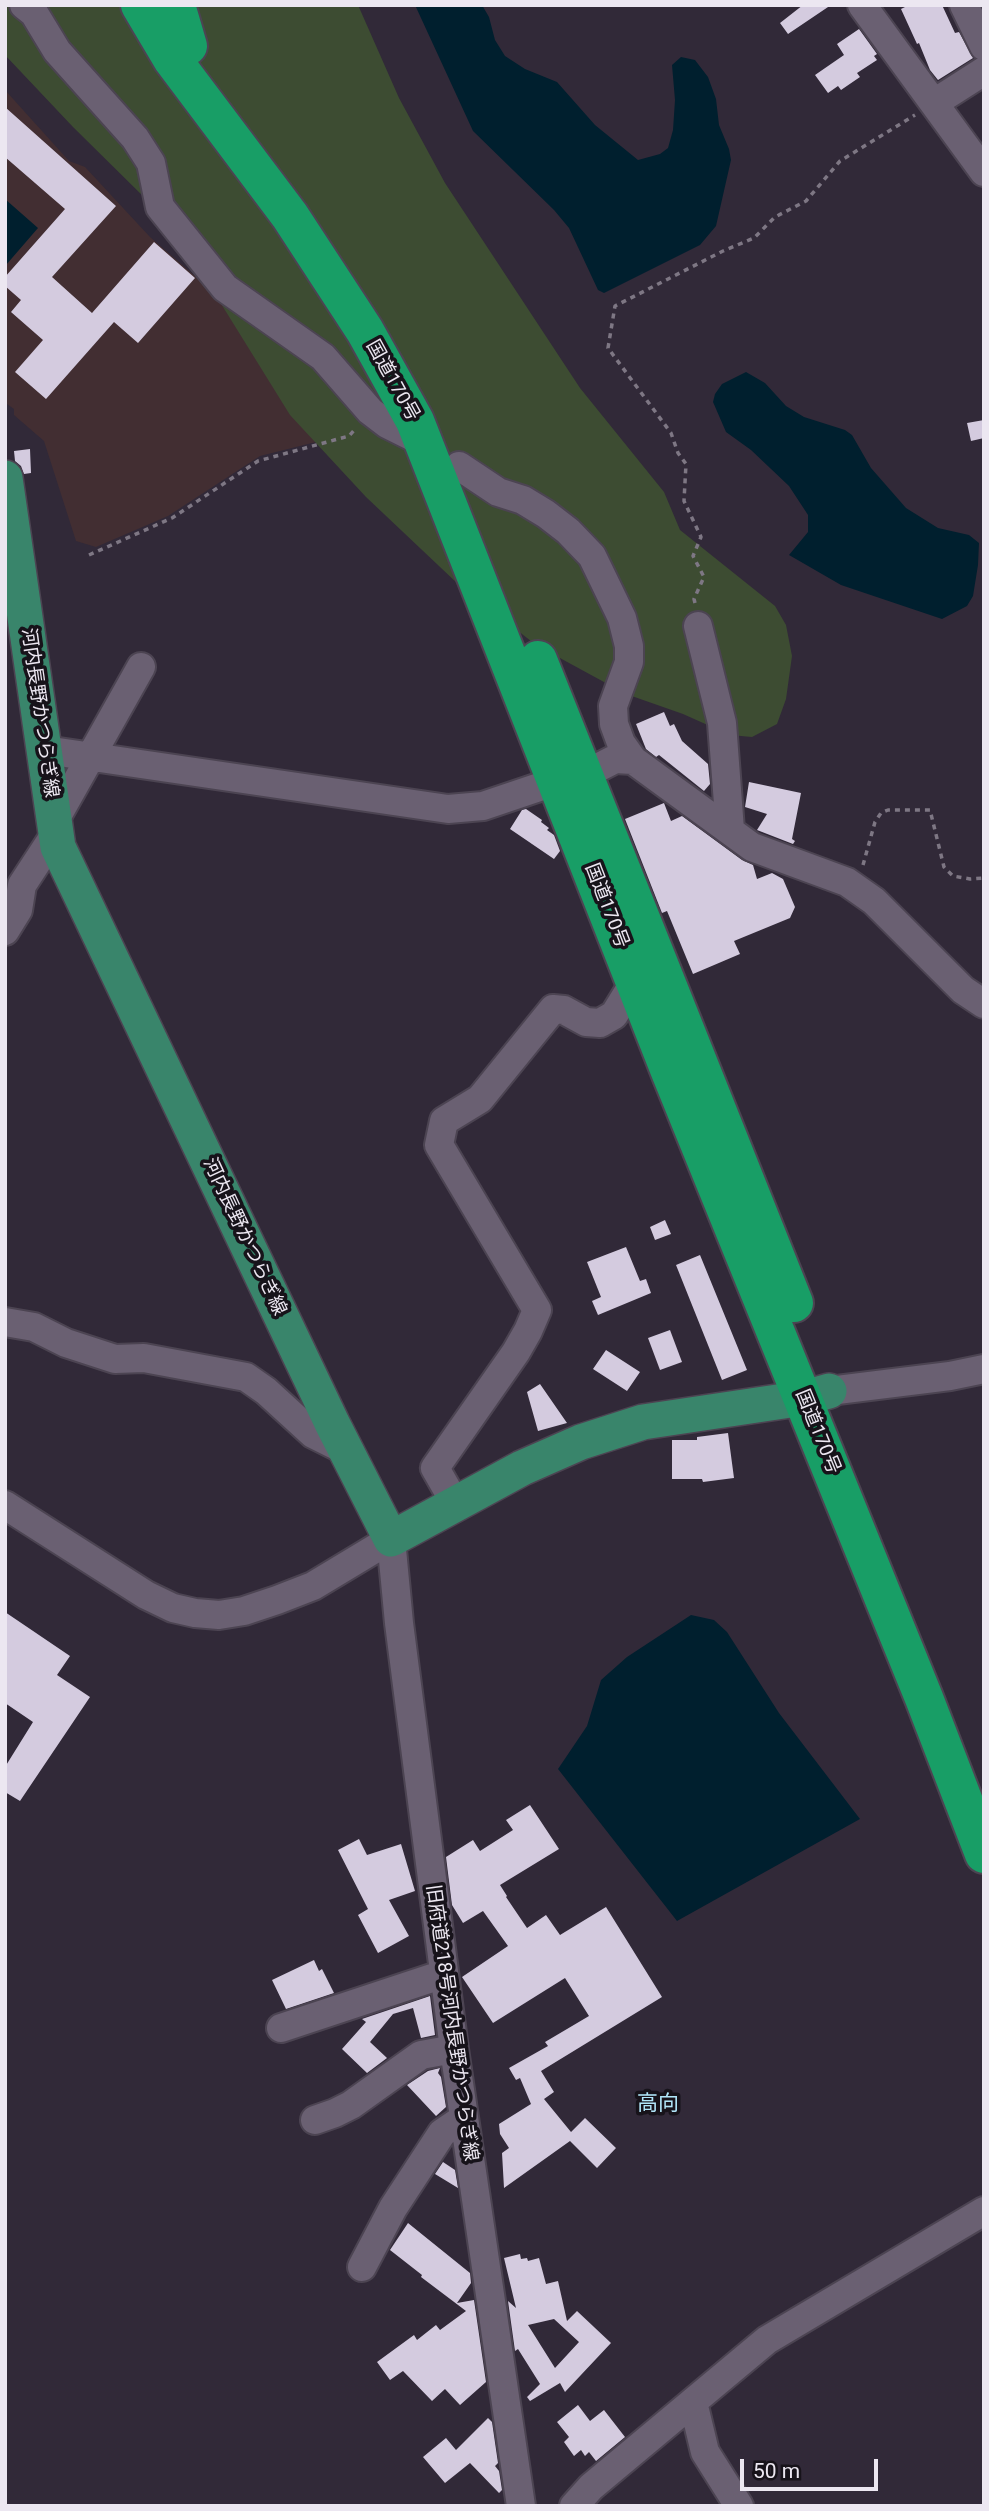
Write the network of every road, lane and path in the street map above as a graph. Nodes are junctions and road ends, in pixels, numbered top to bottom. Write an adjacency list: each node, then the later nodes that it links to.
1 (24, 5): 13 (street)
2 (125, 5): 9 (highway)
3 (140, 5): 9 (highway, 国道170号)
4 (163, 5): 9 (highway, 国道170号)
5 (176, 5): 9 (highway)
6 (862, 5): 11 (street)
7 (964, 5): 8 (street)
8 (984, 46)
9 (180, 52): 14 (highway, 国道170号); 15 (highway, 国道170号)
10 (984, 71): 11 (street)
11 (934, 103): 12 (street); 18 (path)
12 (984, 172)
13 (370, 411): 14 (street); 17 (path)
14 (423, 442): 23 (highway, 国道170号)
15 (459, 466): 22 (street); 23 (highway, 国道170号)
16 (5, 478): 20 (main road, 河内長野かつらぎ線)
17 (89, 555)
18 (698, 626): 25 (street)
19 (141, 667): 21 (street)
20 (45, 750): 21 (street); 24 (main road, 河内長野かつらぎ線)
21 (92, 757): 23 (street); 24 (street)
22 (633, 760): 23 (street); 25 (street)
23 (570, 778): 30 (highway, 国道170号); 34 (highway, 国道170号)
24 (55, 827): 27 (street); 35 (main road, 河内長野かつらぎ線)
25 (730, 830): 28 (street)
26 (984, 878): 28 (path)
27 (14, 883): 29 (street)
28 (856, 888): 31 (street)
29 (5, 931)
30 (635, 981): 34 (highway, 国道170号); 36 (street)
31 (984, 1004)
32 (5, 1322): 35 (street)
33 (984, 1369): 34 (street)
34 (816, 1395): 36 (main road); 39 (highway, 国道170号); 40 (highway, 国道170号)
35 (345, 1450): 38 (main road, 河内長野かつらぎ線)
36 (455, 1503): 38 (main road)
37 (5, 1505): 38 (street)
38 (391, 1539): 41 (street, 旧府道218号河内長野かつらぎ線)
39 (984, 1792)
40 (984, 1854)
41 (444, 1974): 42 (street); 43 (street, 旧府道218号河内長野かつらぎ線)
42 (281, 2028)
43 (454, 2049): 44 (street, 旧府道218号河内長野かつらぎ線); 45 (street)
44 (464, 2118): 47 (street); 49 (street, 旧府道218号河内長野かつらぎ線)
45 (315, 2120)
46 (984, 2211): 48 (street)
47 (362, 2267)
48 (693, 2402): 50 (street); 51 (street)
49 (522, 2506)
50 (574, 2506)
51 (739, 2506)

